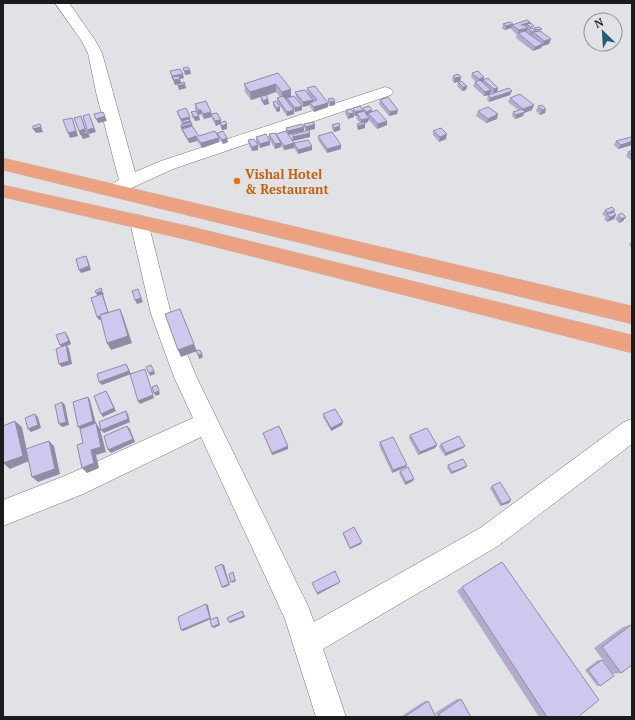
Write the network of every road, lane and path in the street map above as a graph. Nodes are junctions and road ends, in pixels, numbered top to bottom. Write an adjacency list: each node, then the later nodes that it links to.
1 (62, 3): 4 (street)
2 (385, 92): 4 (street)
3 (3, 164): 4 (highway)
4 (122, 186): 7 (highway)
5 (3, 191): 6 (highway)
6 (139, 222): 8 (highway); 9 (street)
7 (632, 315)
8 (632, 344)
9 (207, 423): 11 (street); 12 (street)
10 (632, 430): 12 (street)
11 (3, 513)
12 (307, 642): 13 (street)
13 (331, 717)

